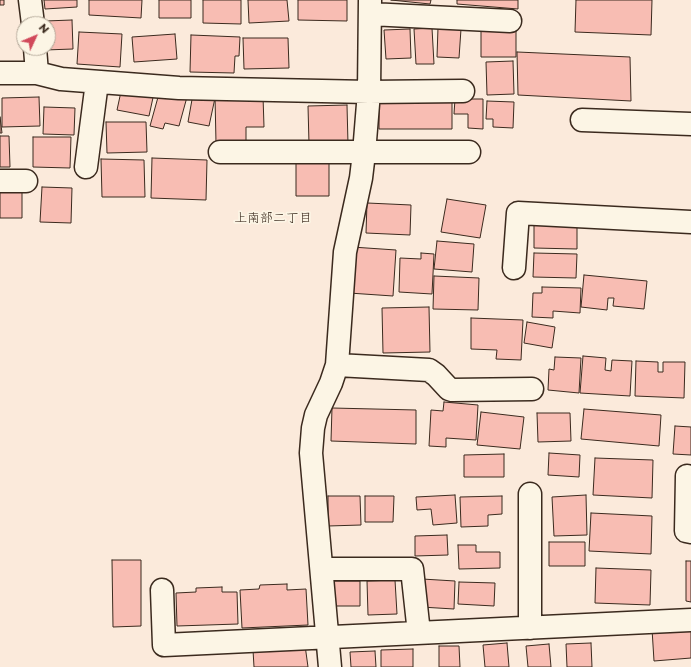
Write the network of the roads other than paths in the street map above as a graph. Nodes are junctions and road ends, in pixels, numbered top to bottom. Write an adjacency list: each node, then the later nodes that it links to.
1 (30, 0): 3 (street)
2 (370, 7): 4 (street); 10 (street)
3 (32, 16)
4 (510, 21)
5 (36, 56): 7 (street)
6 (0, 73): 7 (street)
7 (37, 73): 8 (street)
8 (97, 82): 10 (street); 16 (street)
9 (463, 91): 10 (street)
10 (369, 92): 15 (street)
11 (582, 120): 12 (street)
12 (691, 124)
13 (220, 152): 15 (street)
14 (469, 152): 15 (street)
15 (364, 153): 21 (street)
16 (86, 167)
17 (0, 181): 18 (street)
18 (26, 182)
19 (691, 222): 20 (street)
20 (514, 268)
21 (337, 364): 22 (street); 26 (street)
22 (532, 390)
23 (687, 476): 25 (street)
24 (530, 494): 29 (street)
25 (691, 532)
26 (322, 569): 30 (street); 31 (street)
27 (162, 590): 31 (street)
28 (691, 620): 29 (street)
29 (530, 628): 30 (street)
30 (418, 633): 31 (street)
31 (328, 637): 32 (street)
32 (330, 667)

